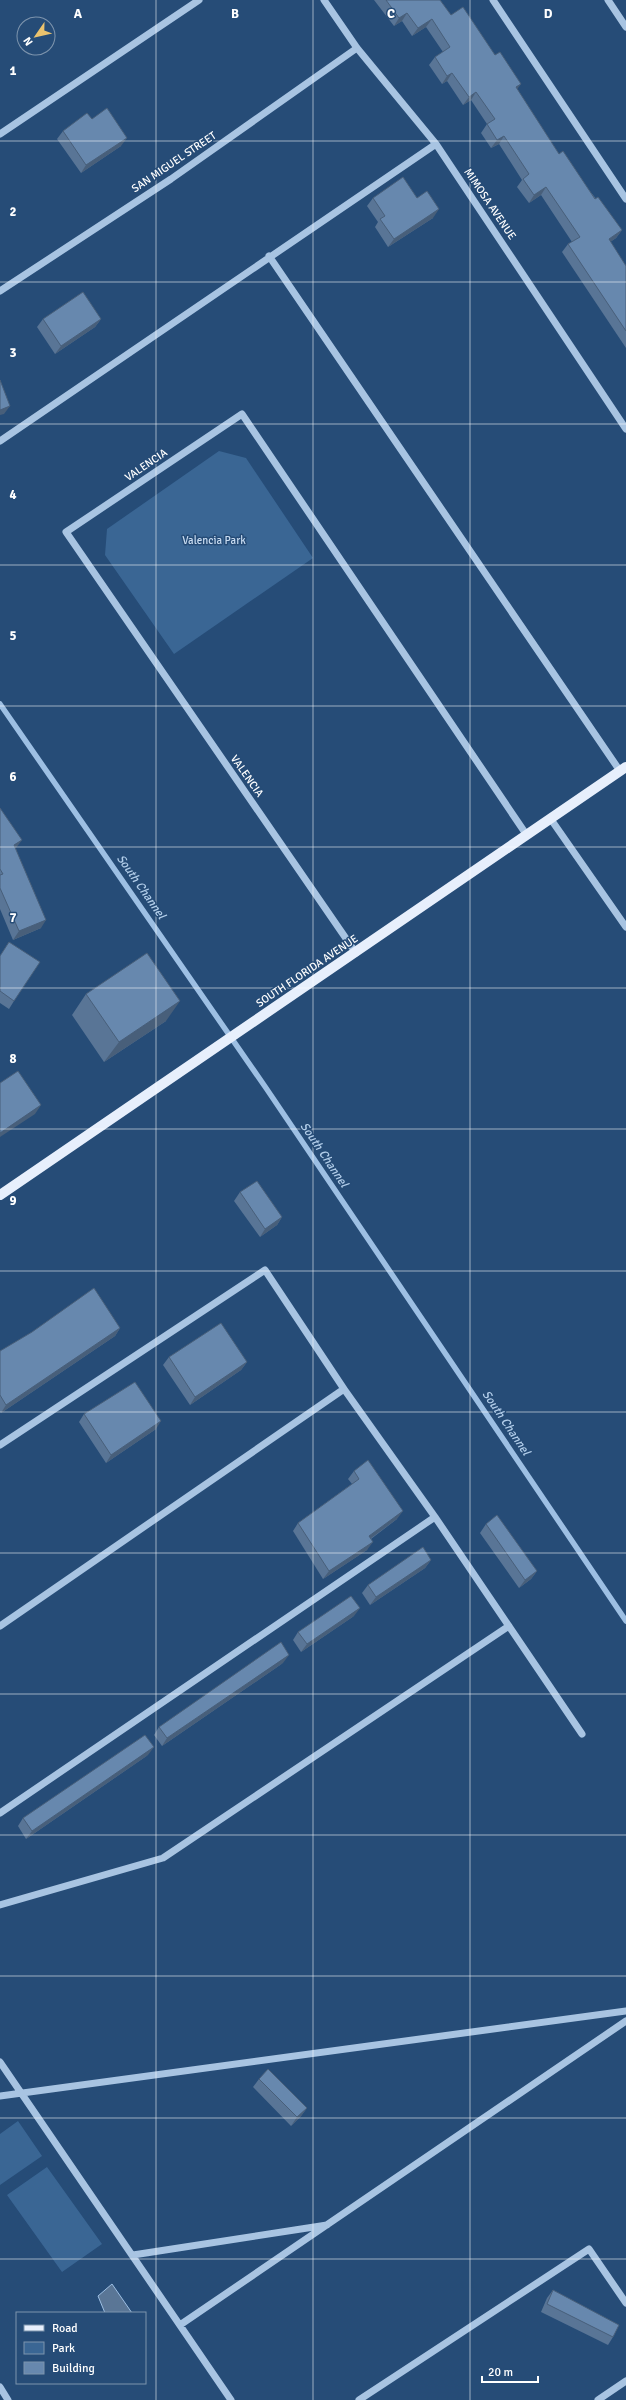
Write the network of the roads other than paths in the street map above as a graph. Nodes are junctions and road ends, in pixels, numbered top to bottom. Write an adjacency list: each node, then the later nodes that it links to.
1 (199, 0): 7 (street)
2 (324, 0): 6 (street, MIMOSA AVENUE)
3 (493, 0): 9 (street)
4 (608, 0): 5 (street)
5 (626, 27)
6 (357, 48): 8 (street, MIMOSA AVENUE); 11 (street, SAN MIGUEL STREET)
7 (0, 134)
8 (436, 144): 10 (street); 12 (street, MIMOSA AVENUE)
9 (626, 200)
10 (269, 256): 13 (street); 14 (street)
11 (0, 291)
12 (626, 429)
13 (0, 441)
14 (623, 769): 15 (main road, SOUTH FLORIDA AVENUE)
15 (550, 818): 16 (main road, SOUTH FLORIDA AVENUE); 17 (street)
16 (526, 834): 18 (main road, SOUTH FLORIDA AVENUE); 18 (street, VALENCIA)
17 (626, 927)
18 (356, 953): 19 (main road, SOUTH FLORIDA AVENUE)
19 (0, 1195)
20 (344, 1389): 21 (street); 22 (street); 23 (street)
21 (0, 1444)
22 (435, 1517): 24 (street); 26 (street)
23 (0, 1626)
24 (509, 1626): 25 (street); 27 (street)
25 (582, 1734)
26 (0, 1813)
27 (0, 1905)
28 (626, 2011): 31 (street)
29 (626, 2021): 33 (street)
30 (0, 2062): 31 (street)
31 (22, 2093): 32 (street); 34 (street)
32 (0, 2096)
33 (329, 2224): 34 (street); 36 (street)
34 (134, 2255): 36 (street)
35 (626, 2303): 41 (street)
36 (180, 2325): 40 (street)
37 (626, 2381): 42 (street)
38 (0, 2387): 39 (street)
39 (8, 2400)
40 (231, 2400)
41 (359, 2400)
42 (598, 2400)

